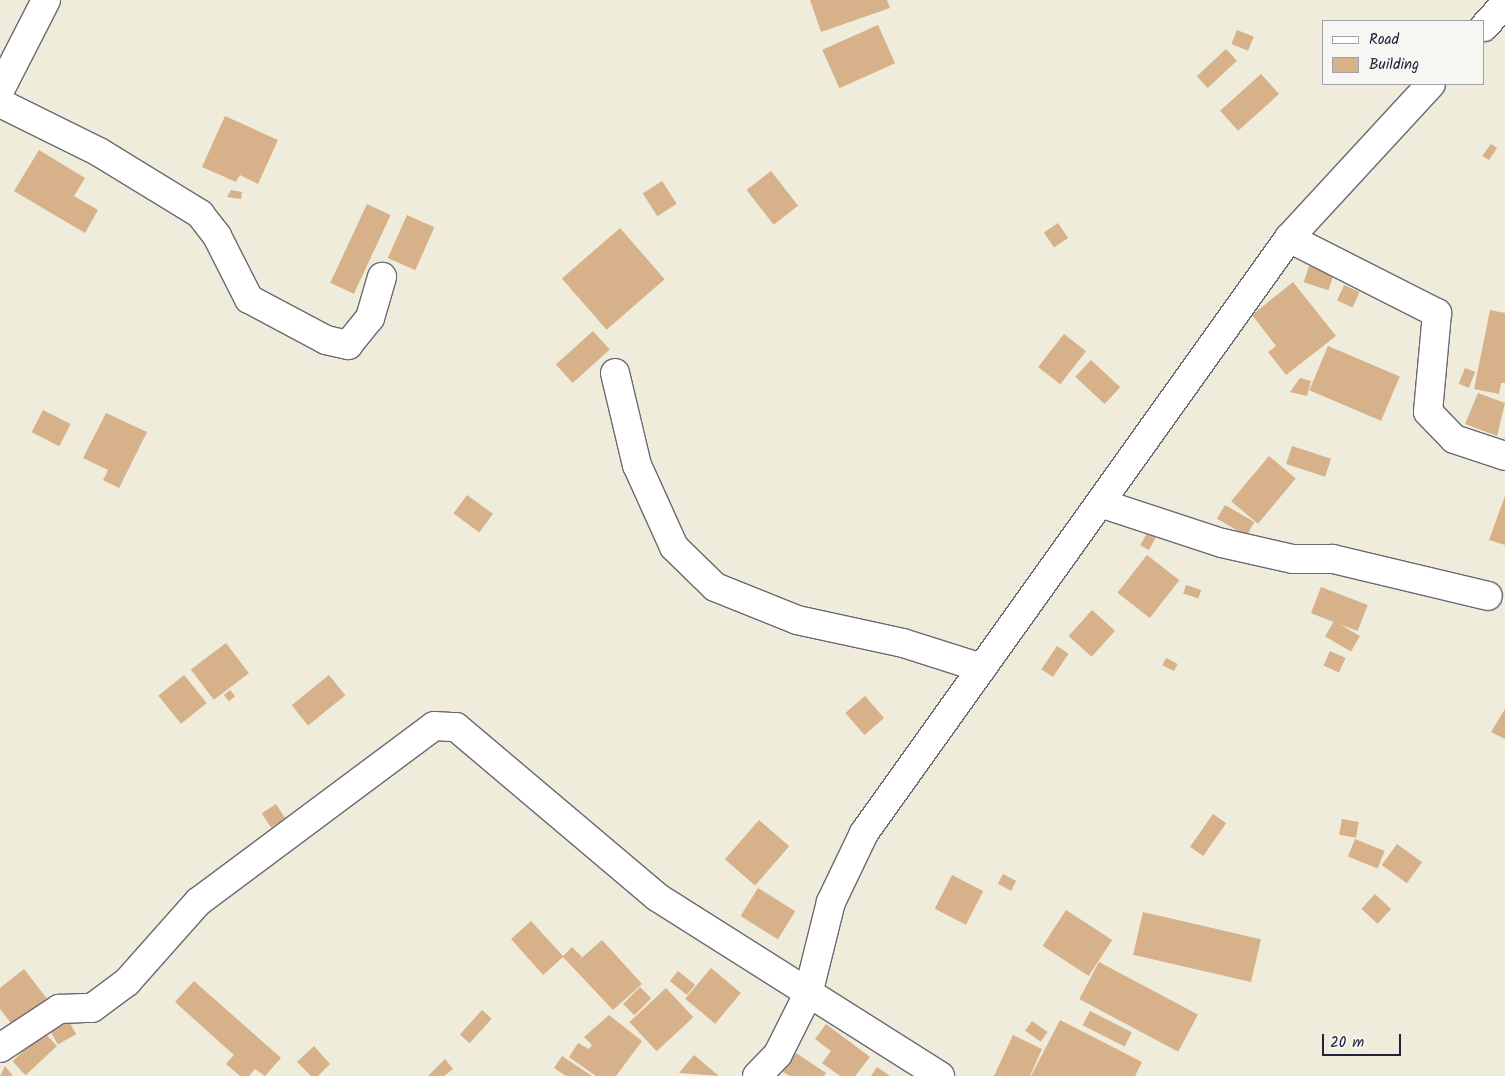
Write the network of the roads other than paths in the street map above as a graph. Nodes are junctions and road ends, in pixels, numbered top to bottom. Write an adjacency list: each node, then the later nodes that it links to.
1 (46, 0): 5 (street)
2 (1505, 4): 3 (street)
3 (1485, 26)
4 (1431, 85): 7 (street)
5 (0, 90)
6 (0, 103): 8 (street)
7 (1288, 238): 10 (street); 11 (street)
8 (382, 277)
9 (615, 373): 13 (street)
10 (1505, 456)
11 (1100, 503): 12 (street); 13 (street)
12 (1488, 596)
13 (982, 668): 14 (street)
14 (808, 994): 15 (street); 16 (street); 17 (street)
15 (0, 1048)
16 (756, 1076)
17 (940, 1076)

